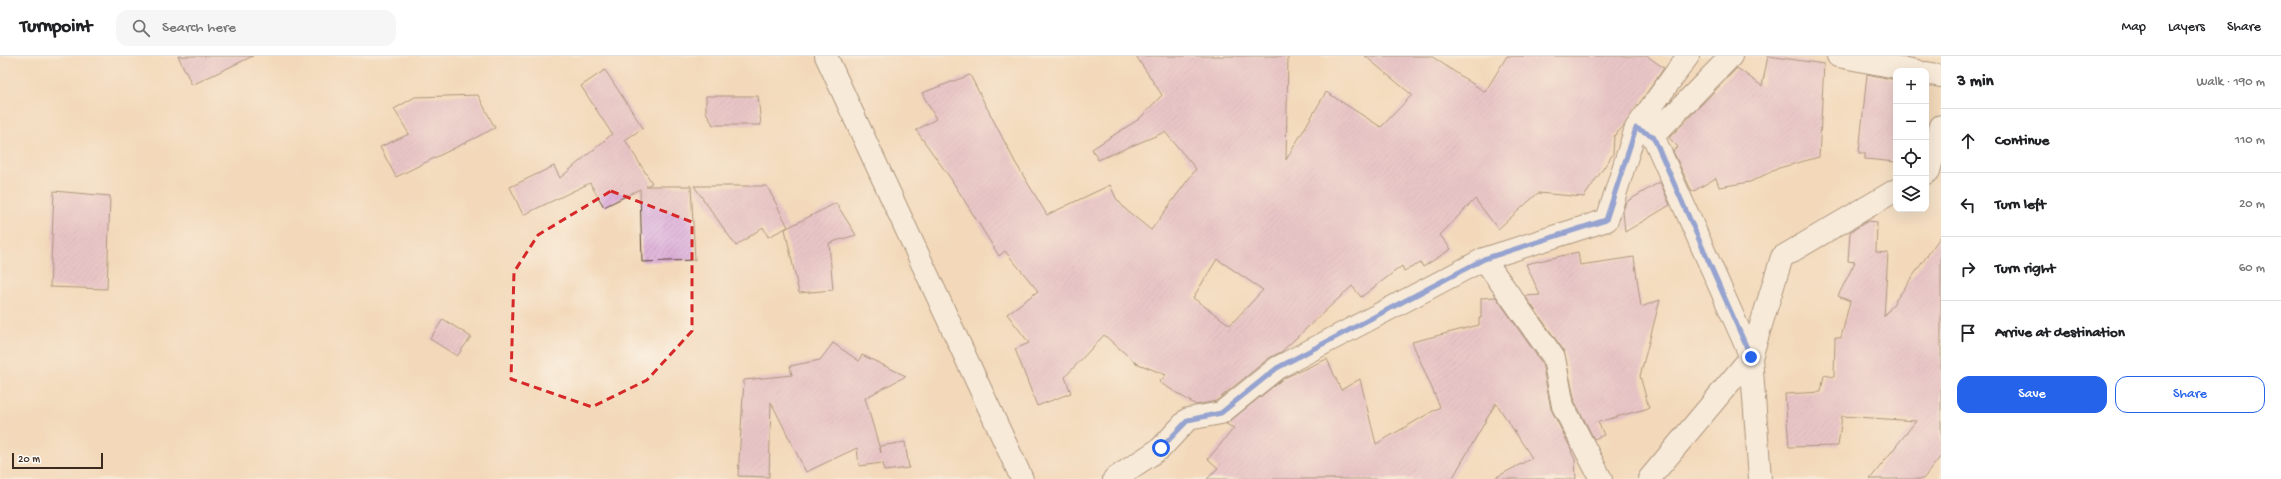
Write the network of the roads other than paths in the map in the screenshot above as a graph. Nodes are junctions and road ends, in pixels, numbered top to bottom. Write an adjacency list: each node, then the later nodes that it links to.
1 (826, 56): 14 (street)
2 (1688, 56): 9 (street)
3 (1731, 56): 9 (street)
4 (1838, 56): 5 (street)
5 (1901, 68)
6 (1929, 74): 7 (street)
7 (1941, 76)
8 (1941, 126): 10 (street)
9 (1645, 132): 12 (street); 13 (street)
10 (1932, 174)
11 (1893, 192): 13 (street)
12 (1484, 259): 15 (street); 16 (street)
13 (1751, 357): 17 (street); 18 (street)
14 (1022, 479)
15 (1114, 479)
16 (1602, 479)
17 (1649, 479)
18 (1760, 479)

